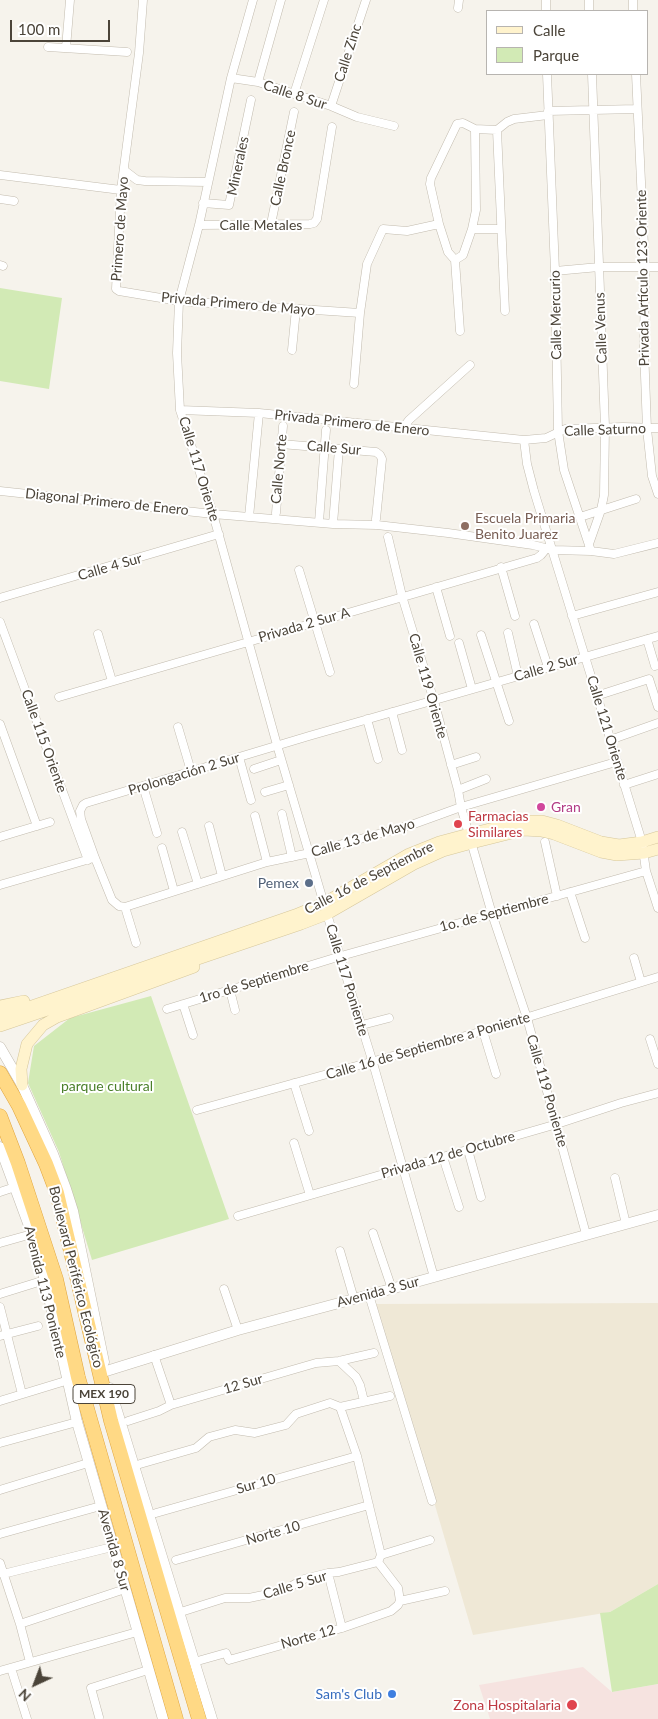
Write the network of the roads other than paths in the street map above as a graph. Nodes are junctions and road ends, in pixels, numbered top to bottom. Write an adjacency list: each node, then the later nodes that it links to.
1 (70, 0): 8 (street)
2 (143, 0): 26 (street, Primero de Mayo)
3 (253, 0): 13 (street, Calle 117 Oriente)
4 (281, 0): 14 (street)
5 (324, 0): 15 (street)
6 (366, 0): 17 (street, Calle Zinc)
7 (48, 47): 8 (street)
8 (66, 48): 9 (street)
9 (128, 52)
10 (548, 75): 21 (street, Calle Mercurio)
11 (592, 75): 19 (street, Calle Venus)
12 (636, 75): 18 (street, Privada Artículo 123 Oriente)
13 (231, 78): 14 (street, Calle 8 Sur); 28 (street, Calle 117 Oriente)
14 (258, 82): 15 (street, Calle 8 Sur)
15 (294, 94): 17 (street, Calle 8 Sur)
16 (252, 100): 32 (street, Minerales)
17 (331, 106): 22 (street, Calle 8 Sur)
18 (637, 109): 19 (street); 41 (street, Privada Artículo 123 Oriente)
19 (593, 110): 21 (street); 39 (street, Calle Venus)
20 (294, 112): 33 (street, Calle Bronce)
21 (548, 113): 25 (street); 42 (street, Calle Mercurio)
22 (394, 126)
23 (332, 127): 33 (street, Calle Metales)
24 (475, 130): 25 (street); 34 (street); 36 (street)
25 (497, 130): 37 (street)
26 (124, 170): 28 (street); 29 (street, Primero de Mayo)
27 (0, 174): 29 (street)
28 (207, 182): 32 (street, Calle 117 Oriente)
29 (121, 190): 43 (street, Primero de Mayo)
30 (0, 199): 31 (street)
31 (14, 201)
32 (203, 204): 35 (street, Calle 117 Oriente)
33 (271, 224): 35 (street, Calle Metales)
34 (439, 224): 38 (street); 47 (street)
35 (199, 225): 44 (street, Calle 117 Oriente)
36 (472, 229): 37 (street); 38 (street)
37 (500, 229): 46 (street)
38 (455, 260): 48 (street)
39 (599, 266): 41 (street); 42 (street); 55 (street, Calle Venus)
40 (658, 267): 41 (street)
41 (645, 268): 58 (street, Privada Artículo 123 Oriente)
42 (555, 271): 60 (street, Calle Mercurio)
43 (116, 289): 44 (street, Privada Primero de Mayo)
44 (180, 301): 45 (street, Privada Primero de Mayo); 52 (street, Calle 117 Oriente)
45 (296, 309): 47 (street, Privada Primero de Mayo); 49 (street)
46 (505, 311)
47 (360, 313): 51 (street)
48 (460, 331)
49 (292, 350)
50 (470, 365): 56 (street)
51 (354, 384)
52 (180, 410): 53 (street, Privada Primero de Enero); 70 (street, Calle 117 Oriente)
53 (259, 413): 56 (street, Privada Primero de Enero); 71 (street)
54 (283, 426): 62 (street, Calle Norte)
55 (605, 427): 58 (street, Calle Saturno); 60 (street, Calle Saturno); 68 (street, Calle Venus)
56 (403, 428): 61 (street, Privada Primero de Enero)
57 (658, 428): 58 (street, Calle Saturno)
58 (647, 429): 66 (street, Privada Artículo 123 Oriente)
59 (326, 430): 63 (street)
60 (558, 431): 61 (street, Calle Saturno); 72 (street, Calle Mercurio)
61 (524, 440): 80 (street, Calle 121 Oriente)
62 (281, 444): 63 (street, Calle Sur); 69 (street, Calle Norte)
63 (324, 448): 64 (street, Calle Sur); 74 (street)
64 (339, 449): 73 (street, Calle Sur); 75 (street)
65 (0, 491): 70 (street, Diagonal Primero de Enero)
66 (658, 494)
67 (636, 499): 68 (street)
68 (601, 510): 72 (street); 79 (street, Calle Venus)
69 (276, 513)
70 (214, 514): 71 (street, Diagonal Primero de Enero); 76 (street, Calle 117 Oriente)
71 (249, 516): 74 (street, Diagonal Primero de Enero)
72 (580, 517): 79 (street, Calle Mercurio)
73 (376, 519)
74 (319, 522): 75 (street, Diagonal Primero de Enero)
75 (333, 524): 80 (street, Diagonal Primero de Enero)
76 (219, 534): 86 (street, Calle 4 Sur); 98 (street, Calle 117 Oriente)
77 (388, 537): 85 (street, Calle 119 Oriente)
78 (658, 543): 79 (street, Diagonal Primero de Enero)
79 (590, 547): 80 (street, Diagonal Primero de Enero)
80 (549, 550): 81 (street, Privada 2 Sur A); 88 (street, Calle 121 Oriente)
81 (501, 567): 83 (street, Privada 2 Sur A); 87 (street)
82 (299, 570): 90 (street)
83 (436, 587): 85 (street, Privada 2 Sur A); 95 (street)
84 (658, 592): 88 (street)
85 (402, 596): 90 (street, Privada 2 Sur A); 111 (street, Calle 119 Oriente)
86 (0, 598)
87 (515, 616)
88 (572, 616): 101 (street, Calle 121 Oriente)
89 (0, 622): 155 (street, Calle 115 Oriente)
90 (315, 622): 98 (street, Privada 2 Sur A); 104 (street)
91 (534, 624): 103 (street)
92 (508, 633): 105 (street)
93 (98, 634): 106 (street)
94 (481, 635): 107 (street)
95 (450, 636)
96 (658, 636): 97 (street, Calle 2 Sur)
97 (647, 640): 100 (street); 101 (street, Calle 2 Sur)
98 (249, 642): 106 (street, Privada 2 Sur A); 120 (street, Calle 117 Oriente)
99 (460, 642): 108 (street)
100 (655, 653): 102 (street)
101 (585, 657): 103 (street, Calle 2 Sur); 109 (street, Calle 121 Oriente)
102 (655, 666)
103 (548, 667): 105 (street, Calle 2 Sur)
104 (330, 672)
105 (518, 676): 107 (street, Calle 2 Sur)
106 (112, 681): 110 (street, Privada 2 Sur A)
107 (496, 682): 108 (street, Calle 2 Sur); 115 (street)
108 (472, 689): 111 (street, Calle 2 Sur)
109 (596, 696): 112 (street); 119 (street, Calle 121 Oriente)
110 (59, 697)
111 (434, 701): 113 (street, Prolongación 2 Sur); 127 (street, Calle 119 Oriente)
112 (658, 707)
113 (392, 712): 114 (street, Prolongación 2 Sur); 121 (street)
114 (367, 719): 120 (street, Prolongación 2 Sur); 124 (street)
115 (508, 721)
116 (658, 723): 119 (street)
117 (0, 724): 142 (street)
118 (178, 727): 129 (street)
119 (610, 740): 126 (street, Calle 121 Oriente)
120 (277, 745): 122 (street, Prolongación 2 Sur); 125 (street, Calle 117 Oriente)
121 (402, 750)
122 (239, 757): 129 (street, Prolongación 2 Sur); 137 (street)
123 (476, 757): 127 (street)
124 (378, 759)
125 (281, 760): 128 (street); 132 (street, Calle 117 Oriente)
126 (616, 762): 133 (street, Calle 121 Oriente); 138 (street, Calle 13 de Mayo)
127 (451, 765): 135 (street, Calle 119 Oriente)
128 (254, 769)
129 (191, 771): 134 (street, Prolongación 2 Sur)
130 (658, 774): 133 (street)
131 (486, 779): 135 (street)
132 (289, 785): 136 (street); 153 (street, Calle 117 Oriente)
133 (624, 785): 151 (street, Calle 121 Oriente)
134 (143, 786): 145 (street); 155 (street, Prolongación 2 Sur)
135 (458, 790): 138 (street, Calle 119 Oriente)
136 (265, 792)
137 (251, 800)
138 (461, 807): 148 (street, Calle 119 Oriente); 153 (street, Calle 13 de Mayo)
139 (282, 814): 154 (street)
140 (256, 816): 156 (street)
141 (50, 822): 142 (street)
142 (37, 826): 146 (street)
143 (209, 826): 158 (street)
144 (182, 832): 159 (street)
145 (157, 833)
146 (1, 834)
147 (658, 837): 151 (main road, Calle 16 de Septiembre)
148 (471, 838): 151 (main road, Calle 16 de Septiembre); 166 (main road, Calle 16 de Septiembre); 168 (street, Calle 119 Poniente)
149 (545, 842): 164 (street)
150 (162, 848): 162 (street)
151 (643, 848): 152 (main road, Calle 16 de Septiembre); 157 (street, Calle 121 Oriente)
152 (658, 849)
153 (310, 853): 154 (street, Calle 13 de Mayo); 166 (street, Calle 117 Oriente)
154 (292, 857): 156 (street, Calle 13 de Mayo)
155 (91, 859): 160 (street); 165 (street, Calle 115 Oriente)
156 (268, 862): 158 (street, Calle 13 de Mayo)
157 (646, 871): 161 (street, Calle 121 Oriente); 163 (street, 1o. de Septiembre)
158 (222, 876): 159 (street, Calle 13 de Mayo)
159 (198, 884): 162 (street, Calle 13 de Mayo)
160 (0, 885)
161 (655, 888): 167 (street, Calle 121 Oriente)
162 (174, 891): 165 (street, Calle 13 de Mayo)
163 (570, 892): 164 (street, 1o. de Septiembre); 169 (street)
164 (557, 896): 168 (street, 1o. de Septiembre)
165 (125, 907): 170 (street)
166 (325, 908): 171 (main road, Calle 16 de Septiembre); 172 (street, Calle 117 Poniente)
167 (658, 908)
168 (492, 914): 172 (street, 1o. de Septiembre); 184 (street, Calle 119 Poniente)
169 (585, 938)
170 (136, 943)
171 (225, 944): 174 (main road, Calle 16 de Septiembre); 179 (main road); 196 (main road)
172 (341, 956): 177 (street, 1ro de Septiembre); 185 (street, Calle 117 Poniente)
173 (634, 958): 176 (street)
174 (160, 967): 182 (main road, Calle 16 de Septiembre); 186 (main road, Calle 16 de Septiembre)
175 (658, 977): 176 (street, Calle 16 de Septiembre a Poniente)
176 (641, 982): 184 (street, Calle 16 de Septiembre a Poniente)
177 (230, 990): 178 (street, 1ro de Septiembre); 181 (street)
178 (183, 1004): 180 (street, 1ro de Septiembre); 188 (street)
179 (0, 1006)
180 (167, 1009)
181 (235, 1010)
182 (0, 1017)
183 (389, 1018): 185 (street)
184 (527, 1018): 187 (street, Calle 16 de Septiembre a Poniente); 200 (street, Calle 119 Poniente)
185 (362, 1025): 191 (street, Calle 117 Poniente)
186 (0, 1026)
187 (482, 1031): 191 (street, Calle 16 de Septiembre a Poniente); 194 (street)
188 (193, 1035)
189 (650, 1039): 192 (street)
190 (0, 1047): 196 (street, Boulevard Periférico Ecológico)
191 (373, 1062): 195 (street, Calle 16 de Septiembre a Poniente); 206 (street, Calle 117 Poniente)
192 (658, 1064)
193 (0, 1073): 235 (highway, Boulevard Periférico Ecológico / MEX 190)
194 (496, 1074)
195 (294, 1083): 198 (street, Calle 16 de Septiembre a Poniente); 201 (street)
196 (22, 1085): 235 (street, Boulevard Periférico Ecológico)
197 (658, 1093): 200 (street, Privada 12 de Octubre)
198 (197, 1110)
199 (0, 1116): 236 (highway, Boulevard Periférico Ecológico / MEX 190)
200 (557, 1124): 204 (street, Privada 12 de Octubre); 218 (street, Calle 119 Poniente)
201 (309, 1131)
202 (294, 1143): 210 (street)
203 (0, 1147): 208 (street, Avenida 113 Poniente)
204 (468, 1150): 205 (street, Privada 12 de Octubre); 211 (street)
205 (443, 1157): 206 (street, Privada 12 de Octubre); 212 (street)
206 (403, 1168): 210 (street, Privada 12 de Octubre); 221 (street, Calle 117 Poniente)
207 (615, 1178): 215 (street)
208 (15, 1187): 209 (street); 217 (street, Avenida 113 Poniente)
209 (0, 1192)
210 (310, 1195): 214 (street, Privada 12 de Octubre)
211 (481, 1198)
212 (459, 1207)
213 (658, 1215): 215 (street, Avenida 3 Sur)
214 (238, 1216)
215 (626, 1224): 218 (street, Avenida 3 Sur)
216 (373, 1233): 223 (street)
217 (32, 1234): 219 (street); 222 (street, Avenida 113 Poniente)
218 (586, 1234): 221 (street, Avenida 3 Sur)
219 (0, 1243)
220 (340, 1252): 227 (street)
221 (434, 1276): 223 (street, Avenida 3 Sur)
222 (45, 1280): 225 (street); 236 (street, Avenida 113 Poniente)
223 (392, 1289): 226 (street, Avenida 3 Sur)
224 (224, 1290): 230 (street)
225 (0, 1294)
226 (369, 1296): 227 (street, Avenida 3 Sur); 250 (street)
227 (354, 1299): 230 (street, Avenida 3 Sur)
228 (0, 1307): 231 (street)
229 (38, 1326): 231 (street)
230 (238, 1330): 233 (street, Avenida 3 Sur)
231 (3, 1335): 237 (street)
232 (374, 1353): 234 (street, 12 Sur)
233 (154, 1355): 235 (street, Avenida 3 Sur); 241 (street)
234 (339, 1361): 240 (street); 241 (street, 12 Sur)
235 (102, 1372): 270 (street, Boulevard Periférico Ecológico); 278 (highway, Boulevard Periférico Ecológico / MEX 190)
236 (72, 1379): 237 (street); 244 (street, Avenida 8 Sur); 277 (highway, Boulevard Periférico Ecológico / MEX 190)
237 (22, 1394): 239 (street)
238 (390, 1396): 240 (street)
239 (0, 1401)
240 (364, 1401): 242 (street)
241 (170, 1405): 243 (street, 12 Sur)
242 (340, 1407): 246 (street); 248 (street)
243 (128, 1421)
244 (77, 1422): 245 (street); 247 (street, Avenida 8 Sur)
245 (0, 1443)
246 (357, 1456): 251 (street); 253 (street, Sur 10)
247 (88, 1463): 249 (street); 256 (street, Avenida 8 Sur)
248 (140, 1464)
249 (0, 1490)
250 (432, 1501)
251 (369, 1505): 257 (street); 258 (street, Norte 10)
252 (97, 1507): 254 (street)
253 (156, 1513)
254 (0, 1534)
255 (430, 1540): 257 (street, Calle 5 Sur)
256 (112, 1547): 261 (street); 262 (street, Avenida 8 Sur)
257 (379, 1559): 260 (street, Calle 5 Sur); 264 (street)
258 (176, 1560)
259 (0, 1564): 261 (street)
260 (328, 1573): 265 (street, Calle 5 Sur); 267 (street)
261 (3, 1574): 266 (street)
262 (125, 1589): 266 (street); 268 (street, Avenida 8 Sur)
263 (445, 1591): 264 (street)
264 (400, 1601): 267 (street, Norte 12)
265 (184, 1611)
266 (20, 1624): 269 (street)
267 (342, 1628): 270 (street, Norte 12)
268 (136, 1632): 269 (street); 272 (street, Avenida 8 Sur)
269 (30, 1662): 271 (street)
270 (194, 1662): 279 (street, Boulevard Periférico Ecológico)
271 (11, 1668): 273 (street); 275 (street)
272 (148, 1670): 274 (street); 276 (street, Avenida 8 Sur)
273 (0, 1671)
274 (99, 1717)
275 (27, 1719)
276 (163, 1719)
277 (176, 1719)
278 (199, 1719)
279 (212, 1719)

